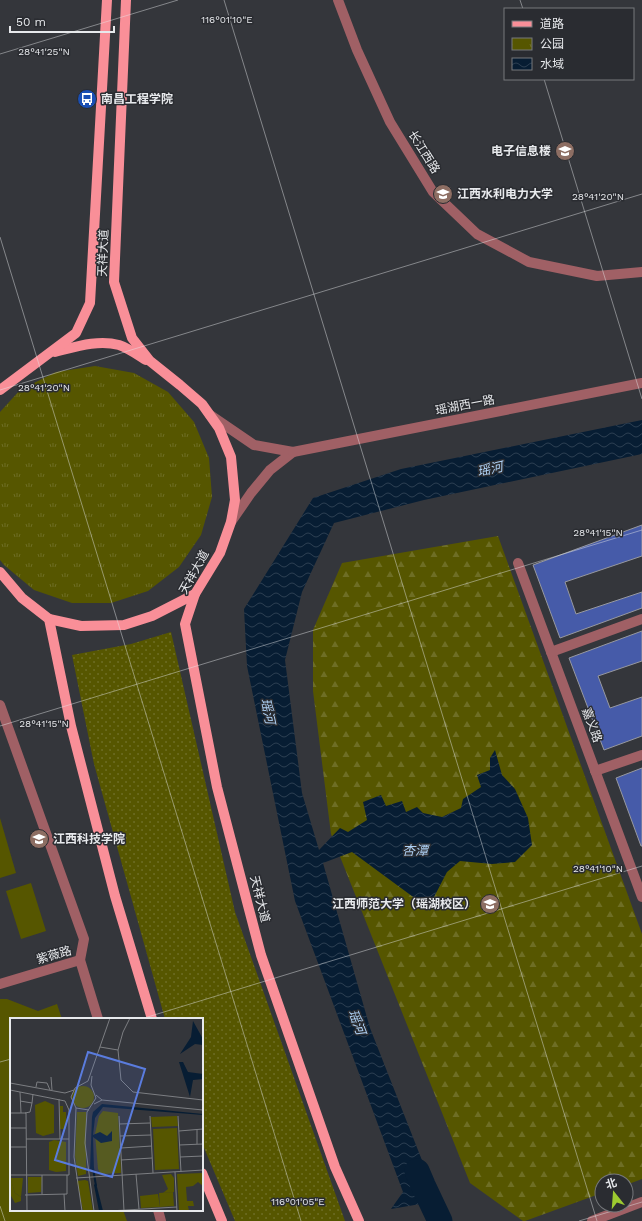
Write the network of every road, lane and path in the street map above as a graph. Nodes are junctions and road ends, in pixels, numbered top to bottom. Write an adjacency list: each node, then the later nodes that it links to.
1 (107, 0): 5 (main road, 天祥大道)
2 (126, 0): 6 (main road, 天祥大道)
3 (338, 0): 4 (street, 长江西路)
4 (642, 272)
5 (50, 353): 6 (main road); 8 (main road, 天祥大道)
6 (150, 362): 9 (main road, 天祥大道)
7 (642, 384): 10 (street, 瑶湖西一路)
8 (0, 390)
9 (210, 415): 10 (street); 11 (main road, 天祥大道)
10 (293, 452): 11 (street)
11 (230, 522): 14 (main road, 天祥大道)
12 (518, 563): 17 (street, 嘉义路)
13 (0, 572): 15 (main road)
14 (195, 594): 15 (main road); 31 (main road, 天祥大道)
15 (49, 619): 25 (main road)
16 (642, 619): 17 (street)
17 (551, 652): 20 (street, 嘉义路)
18 (0, 705): 22 (street)
19 (642, 755): 20 (street)
20 (596, 771): 21 (street, 嘉义路)
21 (642, 894)
22 (80, 960): 23 (street, 紫薇路); 24 (street, 紫薇路)
23 (0, 984)
24 (98, 1018)
25 (152, 1018)
26 (203, 1175): 30 (main road)
27 (642, 1202): 32 (street)
28 (158, 1211): 29 (street)
29 (161, 1221)
30 (222, 1221)
31 (359, 1221)
32 (592, 1221)

